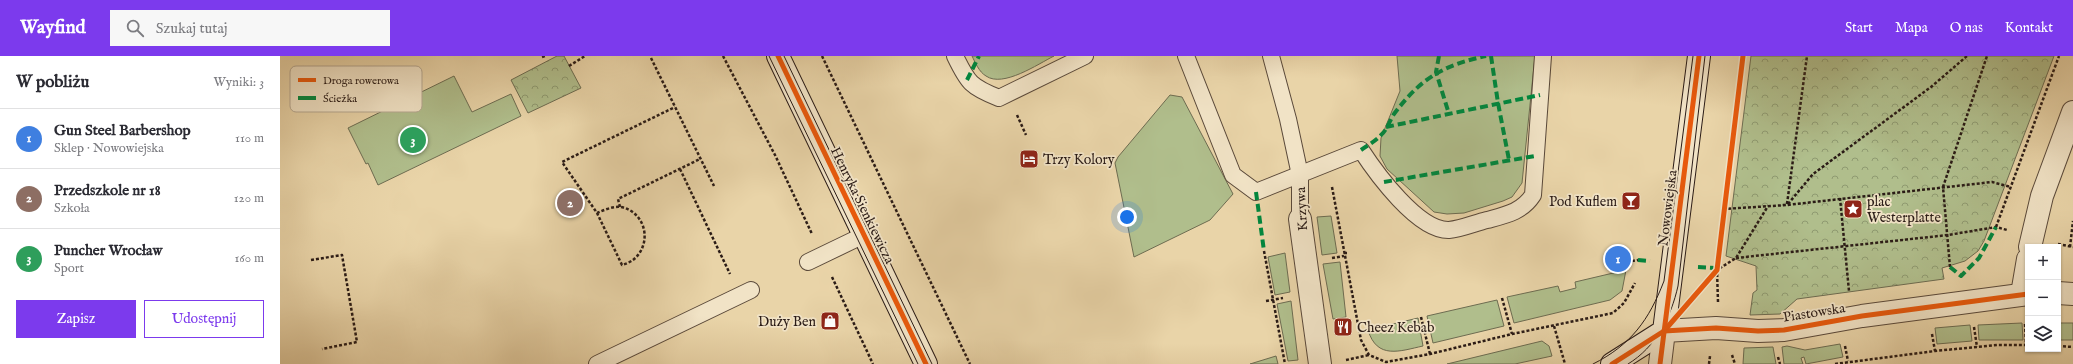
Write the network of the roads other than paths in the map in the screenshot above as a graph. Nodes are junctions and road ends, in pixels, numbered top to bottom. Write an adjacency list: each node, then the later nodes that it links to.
1 (778, 56): 11 (street, Henryka Sienkiewicza)
2 (955, 56): 3 (lane)
3 (1085, 56)
4 (1186, 56): 9 (lane)
5 (1271, 56): 9 (lane, Krzywa)
6 (1543, 56): 9 (lane)
7 (1699, 56): 18 (street, Nowowiejska)
8 (2073, 112): 12 (street)
9 (1300, 176): 10 (lane, Krzywa)
10 (1300, 219): 19 (street, Krzywa)
11 (864, 235): 13 (lane); 21 (street, Henryka Sienkiewicza)
12 (2031, 244)
13 (815, 258)
14 (751, 290): 20 (lane)
15 (2061, 293): 17 (street)
16 (2025, 294): 18 (street, Piastowska)
17 (2073, 294)
18 (1664, 331): 22 (street, Piastowska); 23 (street, Nowowiejska)
19 (1330, 363)
20 (597, 364)
21 (926, 364)
22 (1612, 364)
23 (1660, 364)

